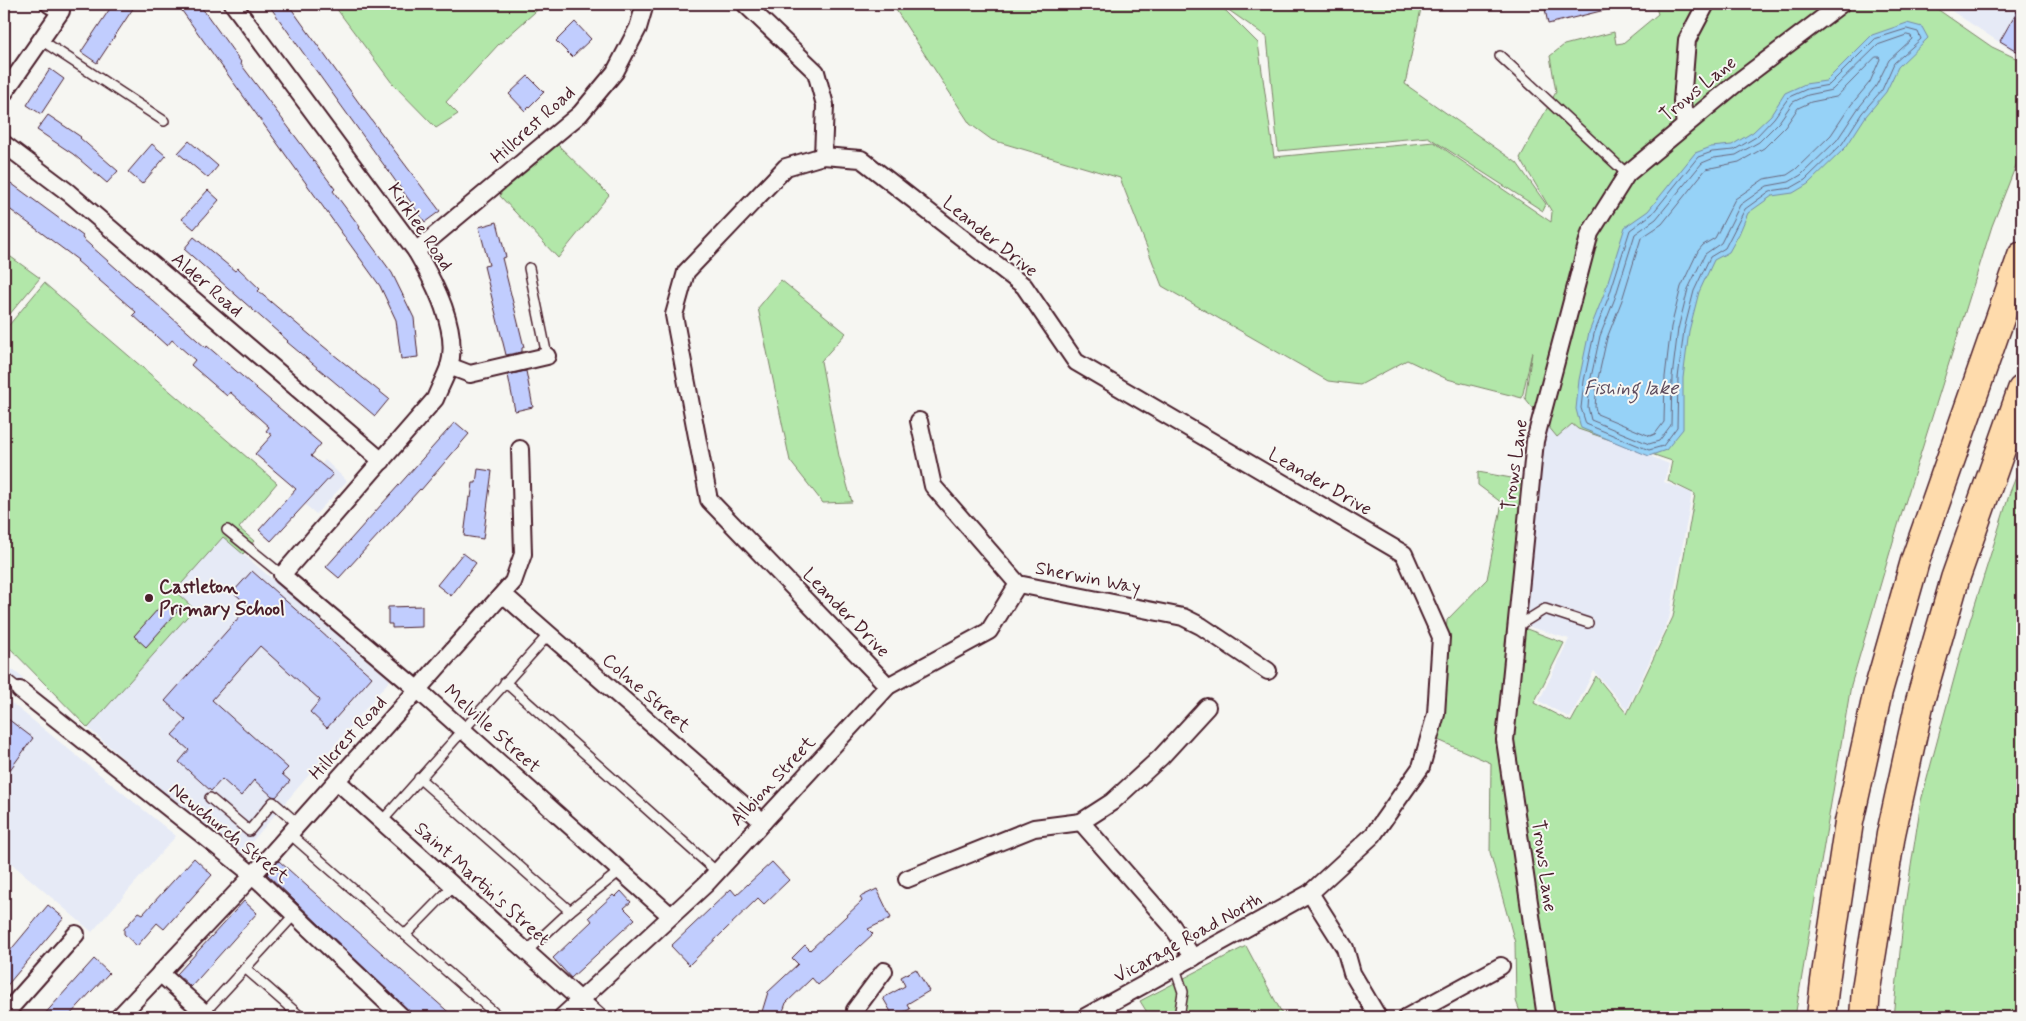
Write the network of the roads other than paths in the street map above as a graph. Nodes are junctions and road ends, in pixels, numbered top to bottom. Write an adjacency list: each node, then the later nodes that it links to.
1 (49, 4): 7 (street)
2 (233, 4): 15 (street, Kirklee Road)
3 (645, 4): 15 (street, Hillcrest Road)
4 (745, 4): 13 (street)
5 (1706, 4): 11 (street)
6 (1841, 4): 11 (street, Trows Lane)
7 (41, 40): 9 (street); 10 (lane)
8 (1500, 56): 14 (lane)
9 (4, 93)
10 (164, 121)
11 (1685, 125): 14 (street, Trows Lane)
12 (4, 144): 23 (street, Alder Road)
13 (823, 156): 34 (street, Leander Drive); 51 (street, Leander Drive)
14 (1627, 174): 29 (street, Trows Lane)
15 (416, 251): 19 (street, Kirklee Road)
16 (2022, 256): 79 (highway)
17 (529, 268): 18 (lane)
18 (547, 356): 19 (street)
19 (449, 366): 23 (street, Kirklee Road)
20 (2022, 390): 80 (highway)
21 (919, 422): 26 (street, Sherwin Way)
22 (520, 449): 27 (street, Hillcrest Road)
23 (382, 461): 25 (street, Kirklee Road)
24 (227, 530): 25 (lane)
25 (282, 575): 36 (street, Melville Street)
26 (1018, 584): 31 (street, Sherwin Way); 34 (street, Albion Street)
27 (503, 594): 30 (street, Colne Street); 36 (street, Hillcrest Road)
28 (1588, 622): 29 (lane)
29 (1516, 627): 78 (street, Trows Lane)
30 (549, 634): 33 (lane); 43 (street, Colne Street)
31 (1268, 671)
32 (4, 676): 35 (lane)
33 (505, 682): 38 (lane); 47 (lane)
34 (888, 686): 43 (street, Albion Street)
35 (20, 690): 48 (street, Newchurch Street)
36 (418, 690): 38 (street, Melville Street); 40 (street, Hillcrest Road)
37 (1207, 707): 44 (street)
38 (463, 730): 39 (lane); 46 (street, Melville Street)
39 (419, 778): 42 (lane); 52 (lane)
40 (337, 781): 42 (street, Saint Martin's Street); 45 (street, Hillcrest Road)
41 (210, 798): 45 (lane)
42 (382, 821): 50 (street, Saint Martin's Street)
43 (763, 822): 47 (street, Albion Street)
44 (1081, 822): 49 (street); 58 (street)
45 (294, 829): 48 (street, Hillcrest Road); 56 (lane)
46 (620, 870): 52 (lane); 54 (street, Melville Street)
47 (717, 872): 54 (street, Albion Street)
48 (252, 875): 53 (street, Newchurch Street); 63 (street, Hillcrest Road)
49 (907, 880)
50 (454, 885): 56 (lane); 57 (street, Saint Martin's Street)
51 (1310, 894): 58 (street, Vicarage Road North); 76 (street)
52 (570, 912): 57 (lane)
53 (295, 914): 60 (lane); 69 (street, Newchurch Street)
54 (671, 916): 64 (street, Albion Street)
55 (76, 934): 65 (street)
56 (405, 935): 70 (lane)
57 (527, 951): 64 (street, Saint Martin's Street)
58 (1193, 958): 61 (street, Vicarage Road North)
59 (1501, 966): 77 (street)
60 (245, 968): 66 (lane); 68 (lane)
61 (1174, 968): 74 (street, Vicarage Road North); 75 (lane)
62 (884, 971): 73 (street)
63 (160, 973): 66 (street); 67 (street, Hillcrest Road)
64 (581, 999): 71 (street, Albion Street); 72 (street, Saint Martin's Street)
65 (4, 1015)
66 (207, 1016)
67 (119, 1017)
68 (301, 1017)
69 (402, 1017)
70 (499, 1017)
71 (562, 1017)
72 (599, 1017)
73 (857, 1017)
74 (1085, 1017)
75 (1179, 1017)
76 (1378, 1017)
77 (1407, 1017)
78 (1546, 1017)
79 (1821, 1017)
80 (1864, 1017)

